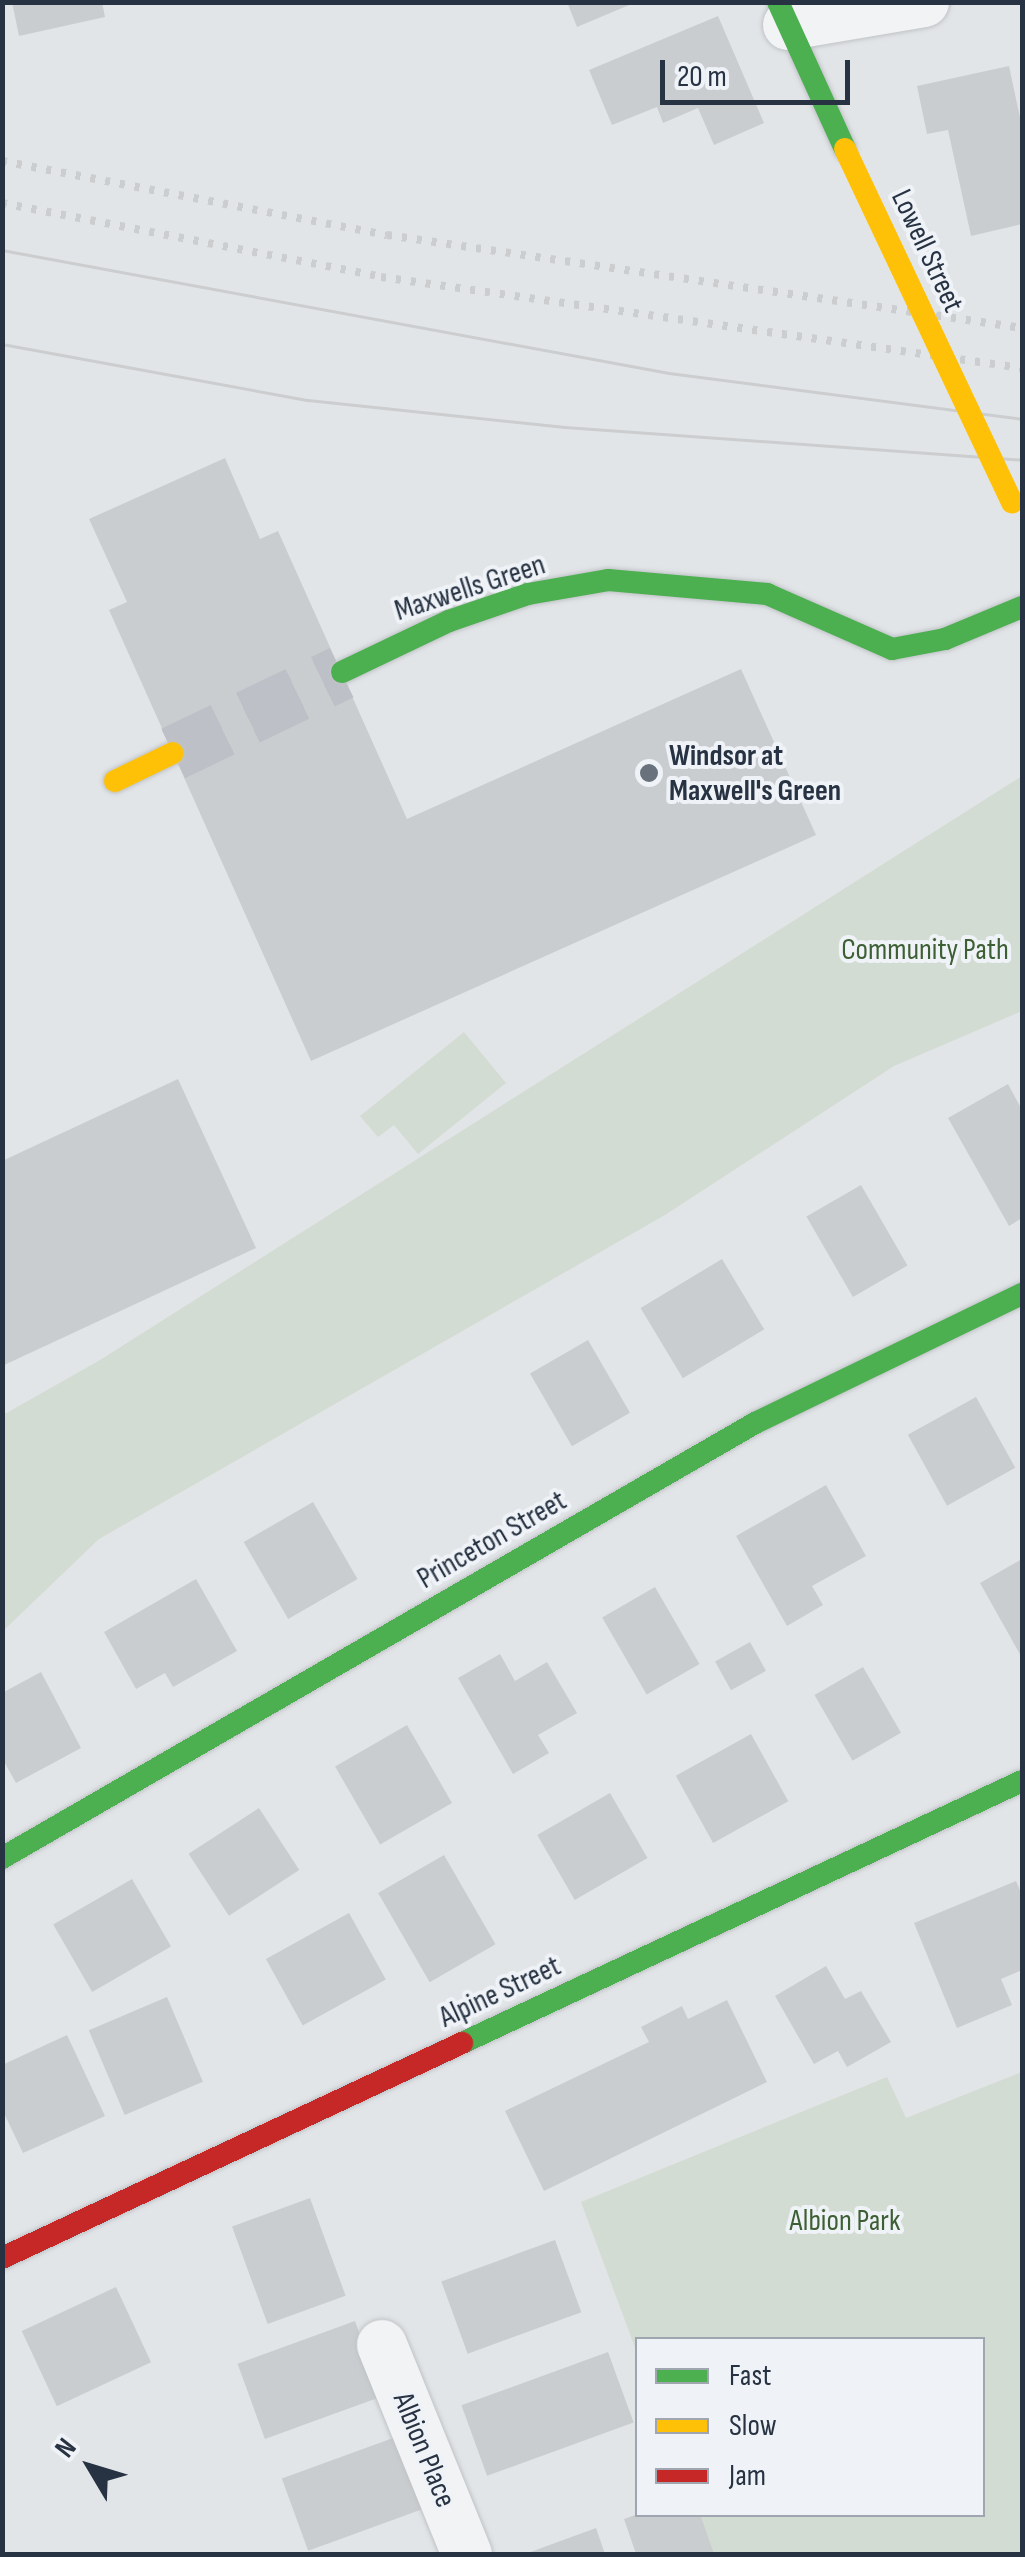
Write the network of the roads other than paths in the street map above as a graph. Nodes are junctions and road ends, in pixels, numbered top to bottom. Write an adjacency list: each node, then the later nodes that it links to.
1 (924, 2): 2 (street)
2 (783, 14): 3 (street, Lowell Street, bridge)
3 (1022, 526)
4 (1022, 607): 5 (street, Maxwells Green)
5 (342, 672)
6 (173, 753): 7 (street)
7 (115, 781)
8 (1022, 1294): 10 (street, Princeton Street)
9 (1022, 1781): 11 (street, Alpine Street)
10 (2, 1858)
11 (2, 2258)
12 (382, 2345): 13 (street, Albion Place)
13 (467, 2554)

